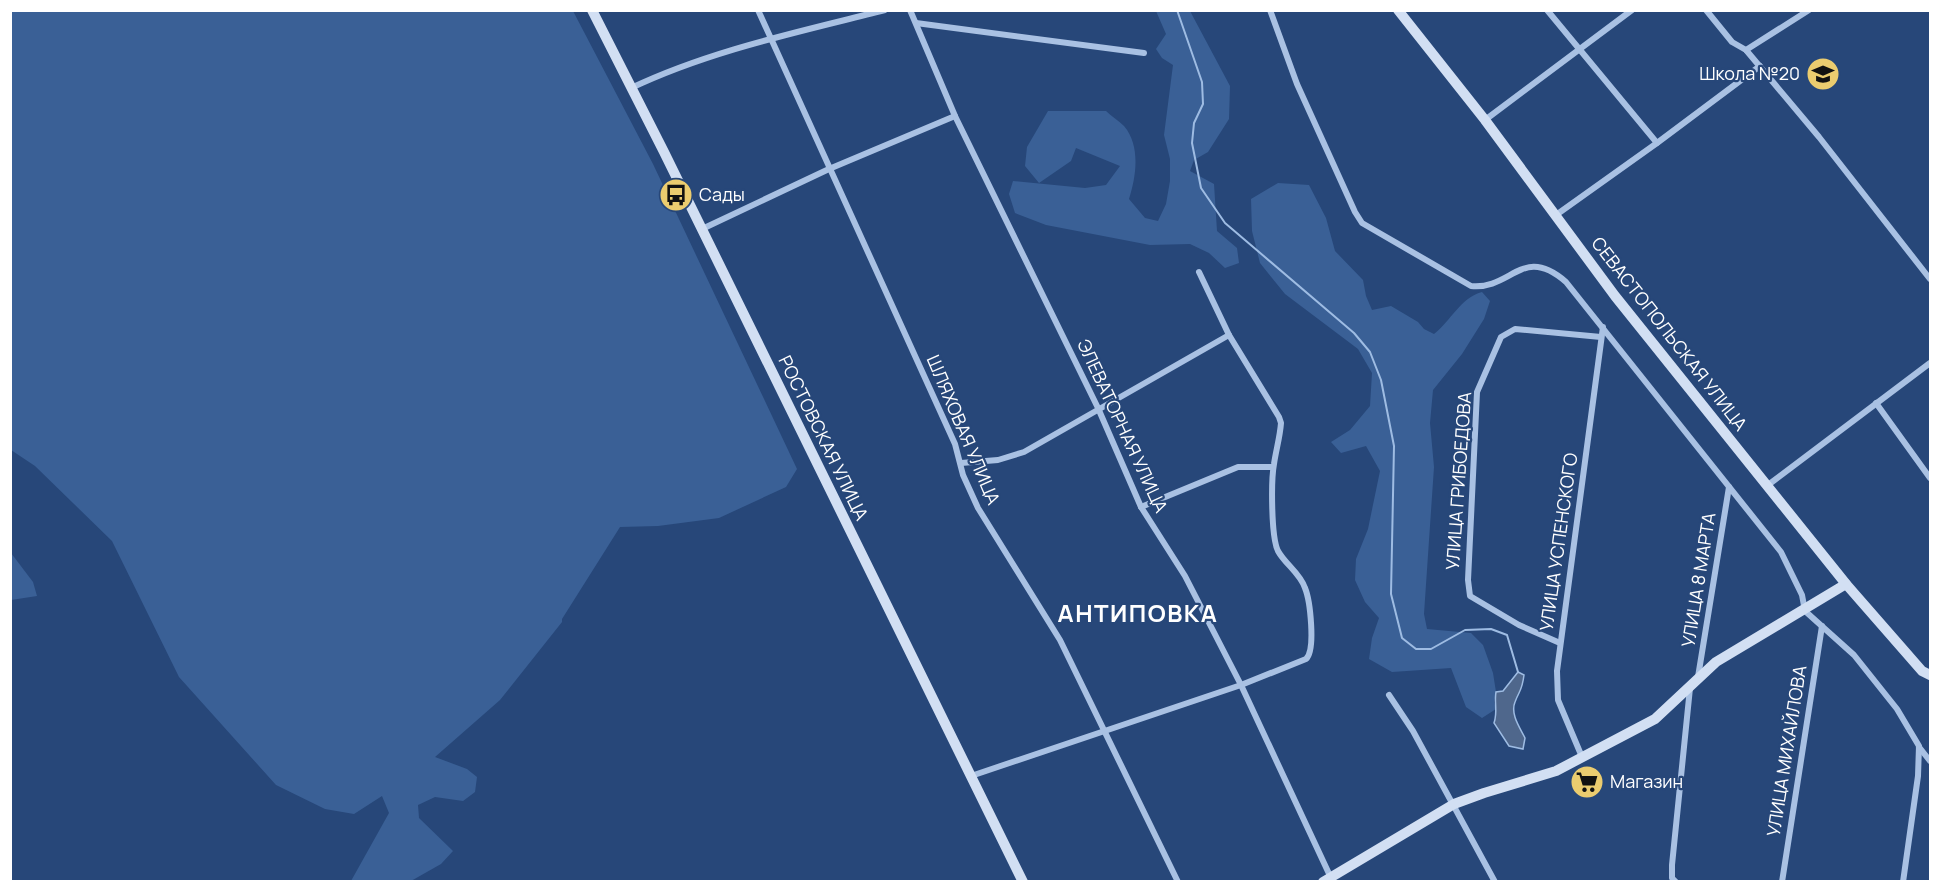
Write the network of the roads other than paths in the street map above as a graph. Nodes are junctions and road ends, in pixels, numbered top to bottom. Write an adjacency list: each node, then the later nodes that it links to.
1 (592, 10): 17 (street, РОСТОВСКАЯ УЛИЦА)
2 (758, 10): 12 (street, ШЛЯХОВАЯ УЛИЦА)
3 (885, 10): 12 (street)
4 (910, 10): 11 (street, ЭЛЕВАТОРНАЯ УЛИЦА)
5 (1270, 10): 26 (street)
6 (1398, 10): 19 (street, СЕВАСТОПОЛЬСКАЯ УЛИЦА)
7 (1547, 10): 14 (street)
8 (1632, 10): 14 (street)
9 (1706, 10): 13 (street)
10 (1809, 10): 13 (street)
11 (916, 23): 15 (street); 18 (street, ЭЛЕВАТОРНАЯ УЛИЦА)
12 (771, 39): 17 (street); 21 (street, ШЛЯХОВАЯ УЛИЦА)
13 (1746, 50): 16 (street)
14 (1579, 51): 19 (street); 20 (street)
15 (1144, 53)
16 (1760, 66): 20 (street); 25 (street)
17 (631, 88): 23 (street, РОСТОВСКАЯ УЛИЦА)
18 (955, 116): 21 (street); 31 (street, ЭЛЕВАТОРНАЯ УЛИЦА)
19 (1485, 120): 22 (street, СЕВАСТОПОЛЬСКАЯ УЛИЦА)
20 (1657, 143): 22 (street)
21 (829, 169): 23 (street); 32 (street, ШЛЯХОВАЯ УЛИЦА)
22 (1556, 215): 35 (street, СЕВАСТОПОЛЬСКАЯ УЛИЦА)
23 (702, 229): 51 (street, РОСТОВСКАЯ УЛИЦА)
24 (1199, 272): 27 (street)
25 (1930, 279)
26 (1603, 327): 28 (street, УЛИЦА УСПЕНСКОГО); 36 (street)
27 (1229, 335): 31 (street); 33 (street)
28 (1602, 338): 41 (street, УЛИЦА УСПЕНСКОГО); 41 (street, УЛИЦА ГРИБОЕДОВА)
29 (1930, 363): 30 (street)
30 (1876, 403): 34 (street); 35 (street)
31 (1098, 408): 32 (street); 37 (street, ЭЛЕВАТОРНАЯ УЛИЦА)
32 (960, 463): 47 (street, ШЛЯХОВАЯ УЛИЦА)
33 (1273, 467): 37 (street); 44 (street)
34 (1930, 478)
35 (1768, 485): 38 (street, СЕВАСТОПОЛЬСКАЯ УЛИЦА)
36 (1729, 487): 39 (street); 43 (street, УЛИЦА 8 МАРТА)
37 (1141, 507): 44 (street, ЭЛЕВАТОРНАЯ УЛИЦА)
38 (1846, 584): 39 (street); 42 (street, СЕВАСТОПОЛЬСКАЯ УЛИЦА)
39 (1805, 611): 40 (street); 43 (street)
40 (1822, 626): 48 (street); 58 (street, УЛИЦА МИХАЙЛОВА)
41 (1560, 643): 49 (street, УЛИЦА УСПЕНСКОГО)
42 (1926, 673)
43 (1698, 677): 45 (street)
44 (1241, 685): 47 (street); 53 (street, ЭЛЕВАТОРНАЯ УЛИЦА)
45 (1690, 687): 49 (street); 57 (street)
46 (1389, 696): 52 (street)
47 (1103, 732): 51 (street); 55 (street, ШЛЯХОВАЯ УЛИЦА)
48 (1919, 746): 50 (street); 59 (street)
49 (1582, 757): 52 (street)
50 (1930, 761)
51 (971, 776): 54 (street, РОСТОВСКАЯ УЛИЦА)
52 (1454, 804): 53 (street); 56 (street)
53 (1329, 880)
54 (1023, 882)
55 (1178, 882)
56 (1494, 882)
57 (1676, 882)
58 (1782, 882)
59 (1903, 882)

